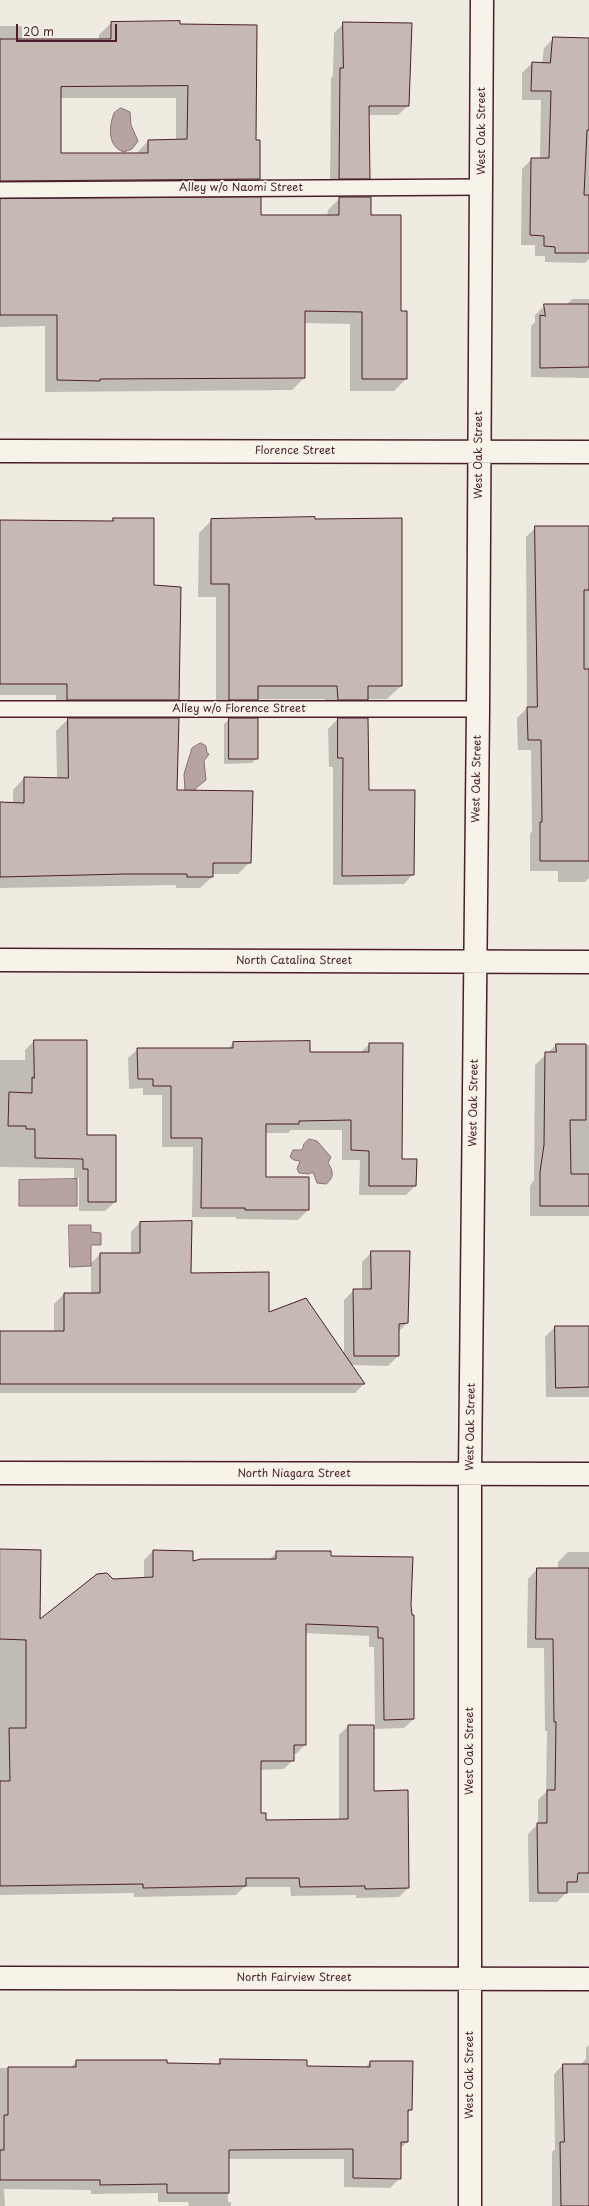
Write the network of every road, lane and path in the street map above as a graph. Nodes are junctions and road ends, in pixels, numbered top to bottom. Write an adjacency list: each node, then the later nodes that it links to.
1 (482, 0): 2 (street, West Oak Street)
2 (482, 187): 3 (lane, Alley w/o Naomi Street); 4 (street, West Oak Street)
3 (0, 190)
4 (479, 450): 5 (street, Florence Street); 6 (street, Florence Street); 8 (street, West Oak Street)
5 (0, 451)
6 (589, 452)
7 (0, 709): 8 (lane, Alley w/o Florence Street)
8 (478, 709): 10 (street, West Oak Street)
9 (0, 960): 10 (street, North Catalina Street)
10 (476, 962): 11 (street, North Catalina Street); 13 (street, West Oak Street)
11 (589, 962)
12 (0, 1473): 13 (street, North Niagara Street)
13 (470, 1474): 14 (street, North Niagara Street); 16 (street, West Oak Street)
14 (589, 1474)
15 (0, 1978): 16 (street, North Fairview Street)
16 (470, 1978): 17 (street, North Fairview Street); 18 (street, West Oak Street)
17 (589, 1979)
18 (470, 2206)

